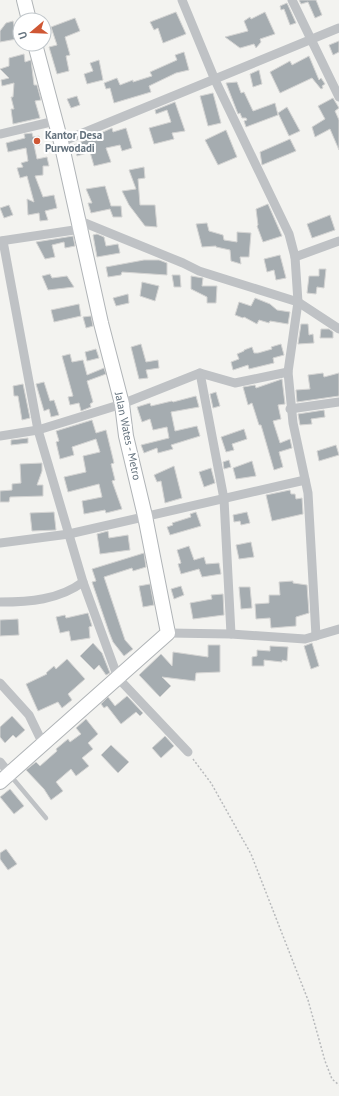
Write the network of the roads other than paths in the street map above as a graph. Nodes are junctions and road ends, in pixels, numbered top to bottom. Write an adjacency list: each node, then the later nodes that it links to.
1 (24, 0): 4 (main road)
2 (182, 0): 8 (street)
3 (292, 0): 6 (street)
4 (27, 12)
5 (339, 28): 6 (street)
6 (312, 40): 8 (street); 9 (street)
7 (38, 52): 10 (main road, Jalan Wates - Metro)
8 (215, 80): 12 (street); 16 (street)
9 (339, 97)
10 (55, 121): 11 (street); 12 (main road, Jalan Wates - Metro)
11 (0, 134)
12 (61, 142): 13 (main road, Jalan Wates - Metro)
13 (80, 225): 14 (street); 17 (street); 22 (main road, Jalan Wates - Metro)
14 (1, 241): 24 (street)
15 (339, 241): 16 (street)
16 (295, 257): 17 (street)
17 (298, 302): 18 (street); 19 (street)
18 (339, 329)
19 (288, 372): 20 (street); 23 (street)
20 (200, 373): 22 (street); 27 (street)
21 (339, 402): 23 (street)
22 (122, 404): 24 (street); 28 (main road, Jalan Wates - Metro)
23 (290, 409): 26 (street)
24 (38, 430): 25 (street); 29 (street)
25 (0, 436)
26 (305, 480): 27 (street); 36 (street)
27 (224, 499): 28 (street); 35 (street)
28 (145, 516): 29 (street); 34 (main road, Jalan Wates - Metro)
29 (69, 534): 30 (street); 31 (street)
30 (0, 543)
31 (83, 582): 32 (street); 37 (street)
32 (0, 602)
33 (339, 629): 36 (street)
34 (168, 633): 35 (street); 37 (main road)
35 (231, 634): 36 (street)
36 (316, 636)
37 (118, 678): 39 (main road); 40 (street)
38 (0, 683): 39 (street)
39 (43, 744): 42 (main road)
40 (188, 752)
41 (0, 762): 42 (street)
42 (5, 778): 43 (lane)
43 (46, 818)

